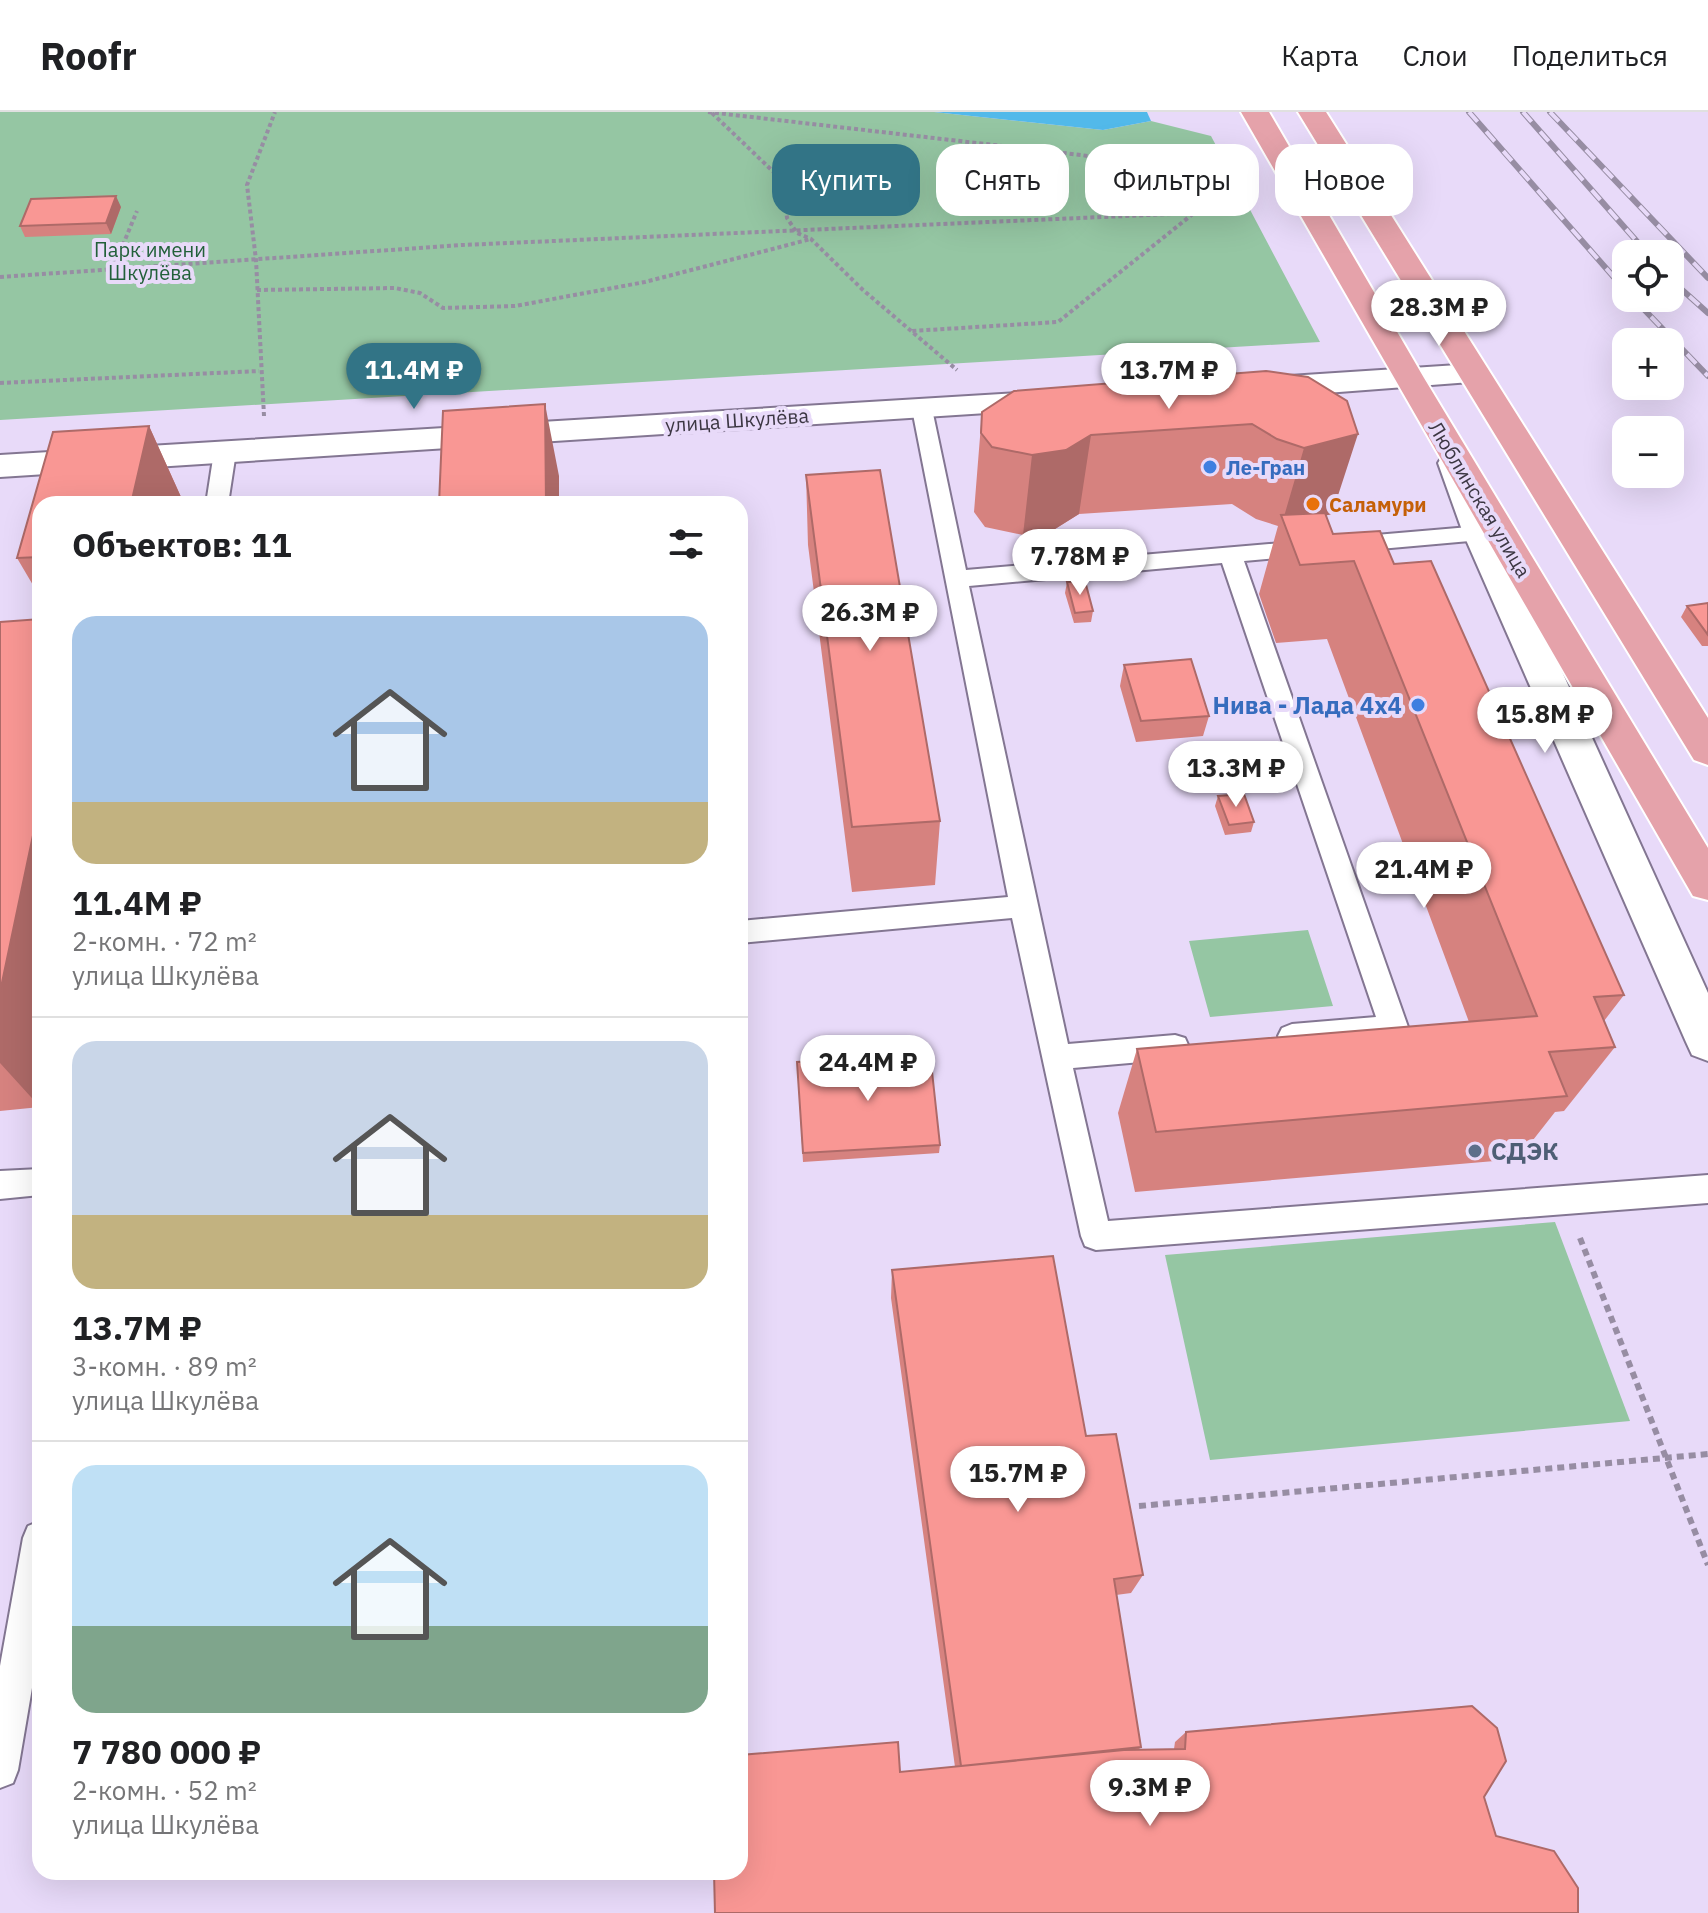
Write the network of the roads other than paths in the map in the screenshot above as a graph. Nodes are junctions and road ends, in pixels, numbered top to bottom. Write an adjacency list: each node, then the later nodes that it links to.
1 (1255, 112): 4 (main road, Люблинская улица)
2 (1312, 112): 3 (main road)
3 (1473, 374): 4 (street); 15 (main road)
4 (1408, 378): 5 (street); 8 (main road, Люблинская улица)
5 (1229, 389)
6 (1075, 399): 7 (street, улица Шкулёва)
7 (922, 409): 9 (street, улица Шкулёва); 14 (lane)
8 (1447, 442): 12 (street); 16 (main road, Люблинская улица)
9 (225, 452): 10 (street, улица Шкулёва); 11 (lane)
10 (0, 466)
11 (218, 496)
12 (1481, 533): 13 (lane); 20 (street)
13 (1230, 555): 14 (lane); 19 (lane)
14 (956, 579): 17 (lane)
15 (1708, 750)
16 (1708, 884)
17 (1023, 906): 18 (lane); 22 (lane)
18 (748, 931)
19 (1271, 1038)
20 (1708, 1042)
21 (1194, 1045): 22 (lane)
22 (1056, 1057): 25 (lane)
23 (32, 1183): 24 (lane)
24 (0, 1185)
25 (1708, 1189)
26 (32, 1584): 27 (lane)
27 (0, 1770)

